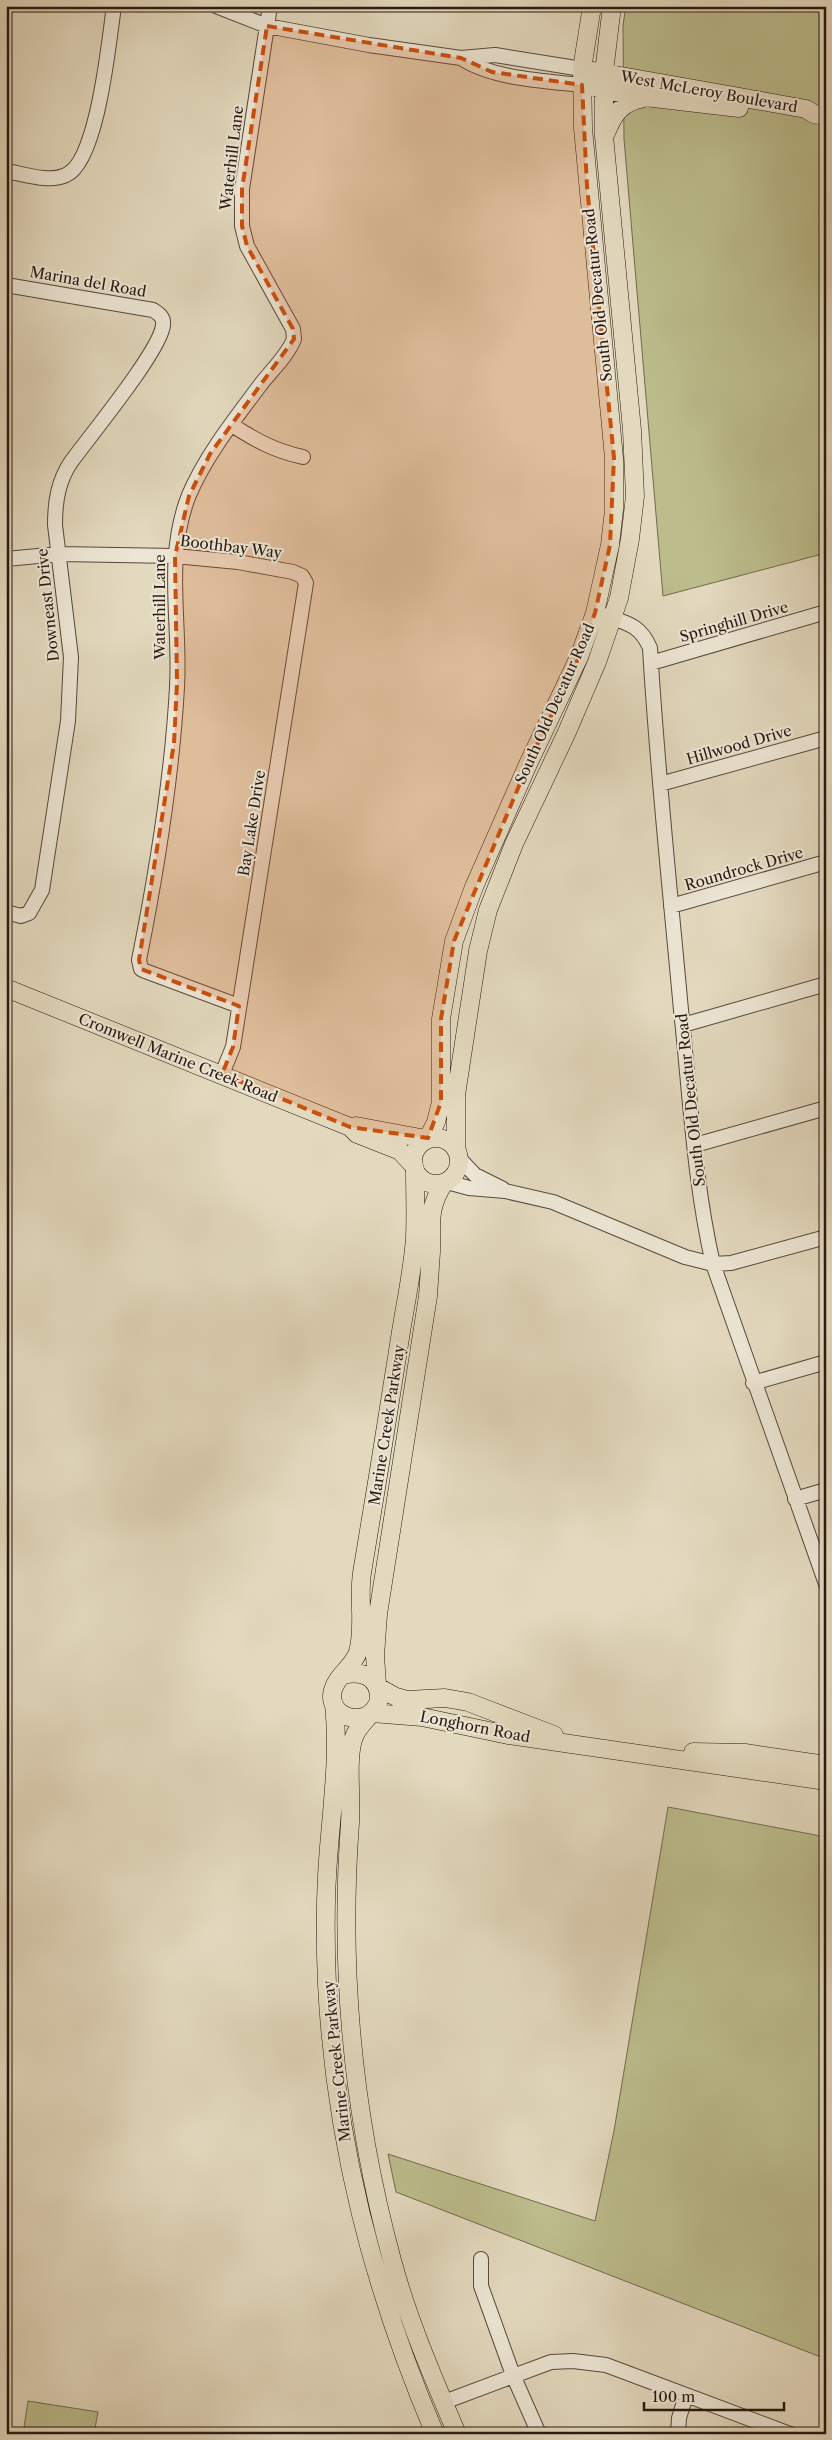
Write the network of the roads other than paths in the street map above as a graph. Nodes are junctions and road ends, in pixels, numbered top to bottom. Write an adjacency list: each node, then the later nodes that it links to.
1 (114, 6): 12 (street)
2 (216, 6): 6 (street)
3 (270, 6): 6 (street, Waterhill Lane)
4 (592, 6): 7 (main road, South Old Decatur Road)
5 (612, 6): 8 (main road, South Old Decatur Road)
6 (267, 26): 7 (street); 17 (street, Waterhill Lane)
7 (582, 77): 8 (main road); 16 (main road, South Old Decatur Road)
8 (604, 80): 9 (main road, West McLeroy Boulevard); 10 (main road, West McLeroy Boulevard); 11 (main road, South Old Decatur Road)
9 (647, 98): 10 (main road, West McLeroy Boulevard); 11 (main road)
10 (820, 115)
11 (604, 136): 15 (main road, South Old Decatur Road)
12 (6, 171)
13 (6, 285): 14 (street, Marina del Road)
14 (162, 316): 19 (street, Downeast Drive)
15 (623, 319): 16 (main road); 25 (main road, South Old Decatur Road)
16 (600, 322): 24 (main road, South Old Decatur Road)
17 (232, 425): 18 (street); 20 (street, Waterhill Lane)
18 (303, 457)
19 (59, 554): 20 (street, Boothbay Way); 21 (street, Boothbay Way); 33 (street, Downeast Drive)
20 (175, 556): 22 (street, Boothbay Way); 36 (street, Waterhill Lane)
21 (6, 559)
22 (302, 576): 36 (street, Bay Lake Drive)
23 (826, 612): 26 (street, Springhill Drive)
24 (595, 613): 25 (street); 30 (main road, South Old Decatur Road)
25 (613, 619): 26 (street, South Old Decatur Road); 31 (main road, South Old Decatur Road)
26 (651, 663): 28 (street, South Old Decatur Road)
27 (826, 738): 28 (street, Hillwood Drive)
28 (660, 784): 32 (street, South Old Decatur Road)
29 (826, 862): 32 (street, Roundrock Drive)
30 (474, 888): 31 (main road); 41 (main road, South Old Decatur Road)
31 (493, 896): 43 (main road, South Old Decatur Road)
32 (672, 906): 37 (street, South Old Decatur Road)
33 (6, 912)
34 (826, 984): 37 (street)
35 (6, 988): 38 (main road, Cromwell Marine Creek Road)
36 (238, 1006): 38 (street, Bay Lake Drive)
37 (683, 1025): 42 (street, South Old Decatur Road)
38 (222, 1074): 40 (main road, Cromwell Marine Creek Road)
39 (826, 1108): 42 (street)
40 (350, 1127): 41 (main road, Cromwell Marine Creek Road); 44 (main road, Cromwell Marine Creek Road)
41 (427, 1139): 43 (main road); 44 (main road)
42 (695, 1145): 48 (street, South Old Decatur Road)
43 (457, 1154): 45 (main road); 46 (street)
44 (415, 1167): 45 (main road); 54 (main road, Marine Creek Parkway)
45 (445, 1183): 46 (street); 55 (main road, Marine Creek Parkway)
46 (505, 1191): 48 (street)
47 (826, 1236): 48 (street)
48 (713, 1264): 50 (street, South Old Decatur Road)
49 (826, 1362): 50 (street)
50 (753, 1383): 52 (street, South Old Decatur Road)
51 (826, 1490): 52 (street)
52 (795, 1499): 53 (street, South Old Decatur Road)
53 (826, 1584)
54 (343, 1675): 55 (main road); 56 (main road)
55 (377, 1686): 57 (main road); 58 (main road, Longhorn Road)
56 (334, 1704): 57 (main road); 66 (main road, Marine Creek Parkway)
57 (371, 1714): 58 (main road, Longhorn Road); 65 (main road, Marine Creek Parkway)
58 (578, 1744): 59 (main road, Longhorn Road)
59 (660, 1757): 60 (main road, Longhorn Road); 61 (main road, Longhorn Road)
60 (823, 1763)
61 (826, 1781)
62 (481, 2259): 63 (street)
63 (513, 2374): 64 (street); 65 (street); 69 (street)
64 (686, 2395): 70 (street); 71 (street)
65 (444, 2402): 66 (main road); 68 (main road, Marine Creek Parkway)
66 (425, 2410): 67 (main road, Marine Creek Parkway)
67 (435, 2434)
68 (457, 2434)
69 (539, 2434)
70 (678, 2434)
71 (790, 2434)

